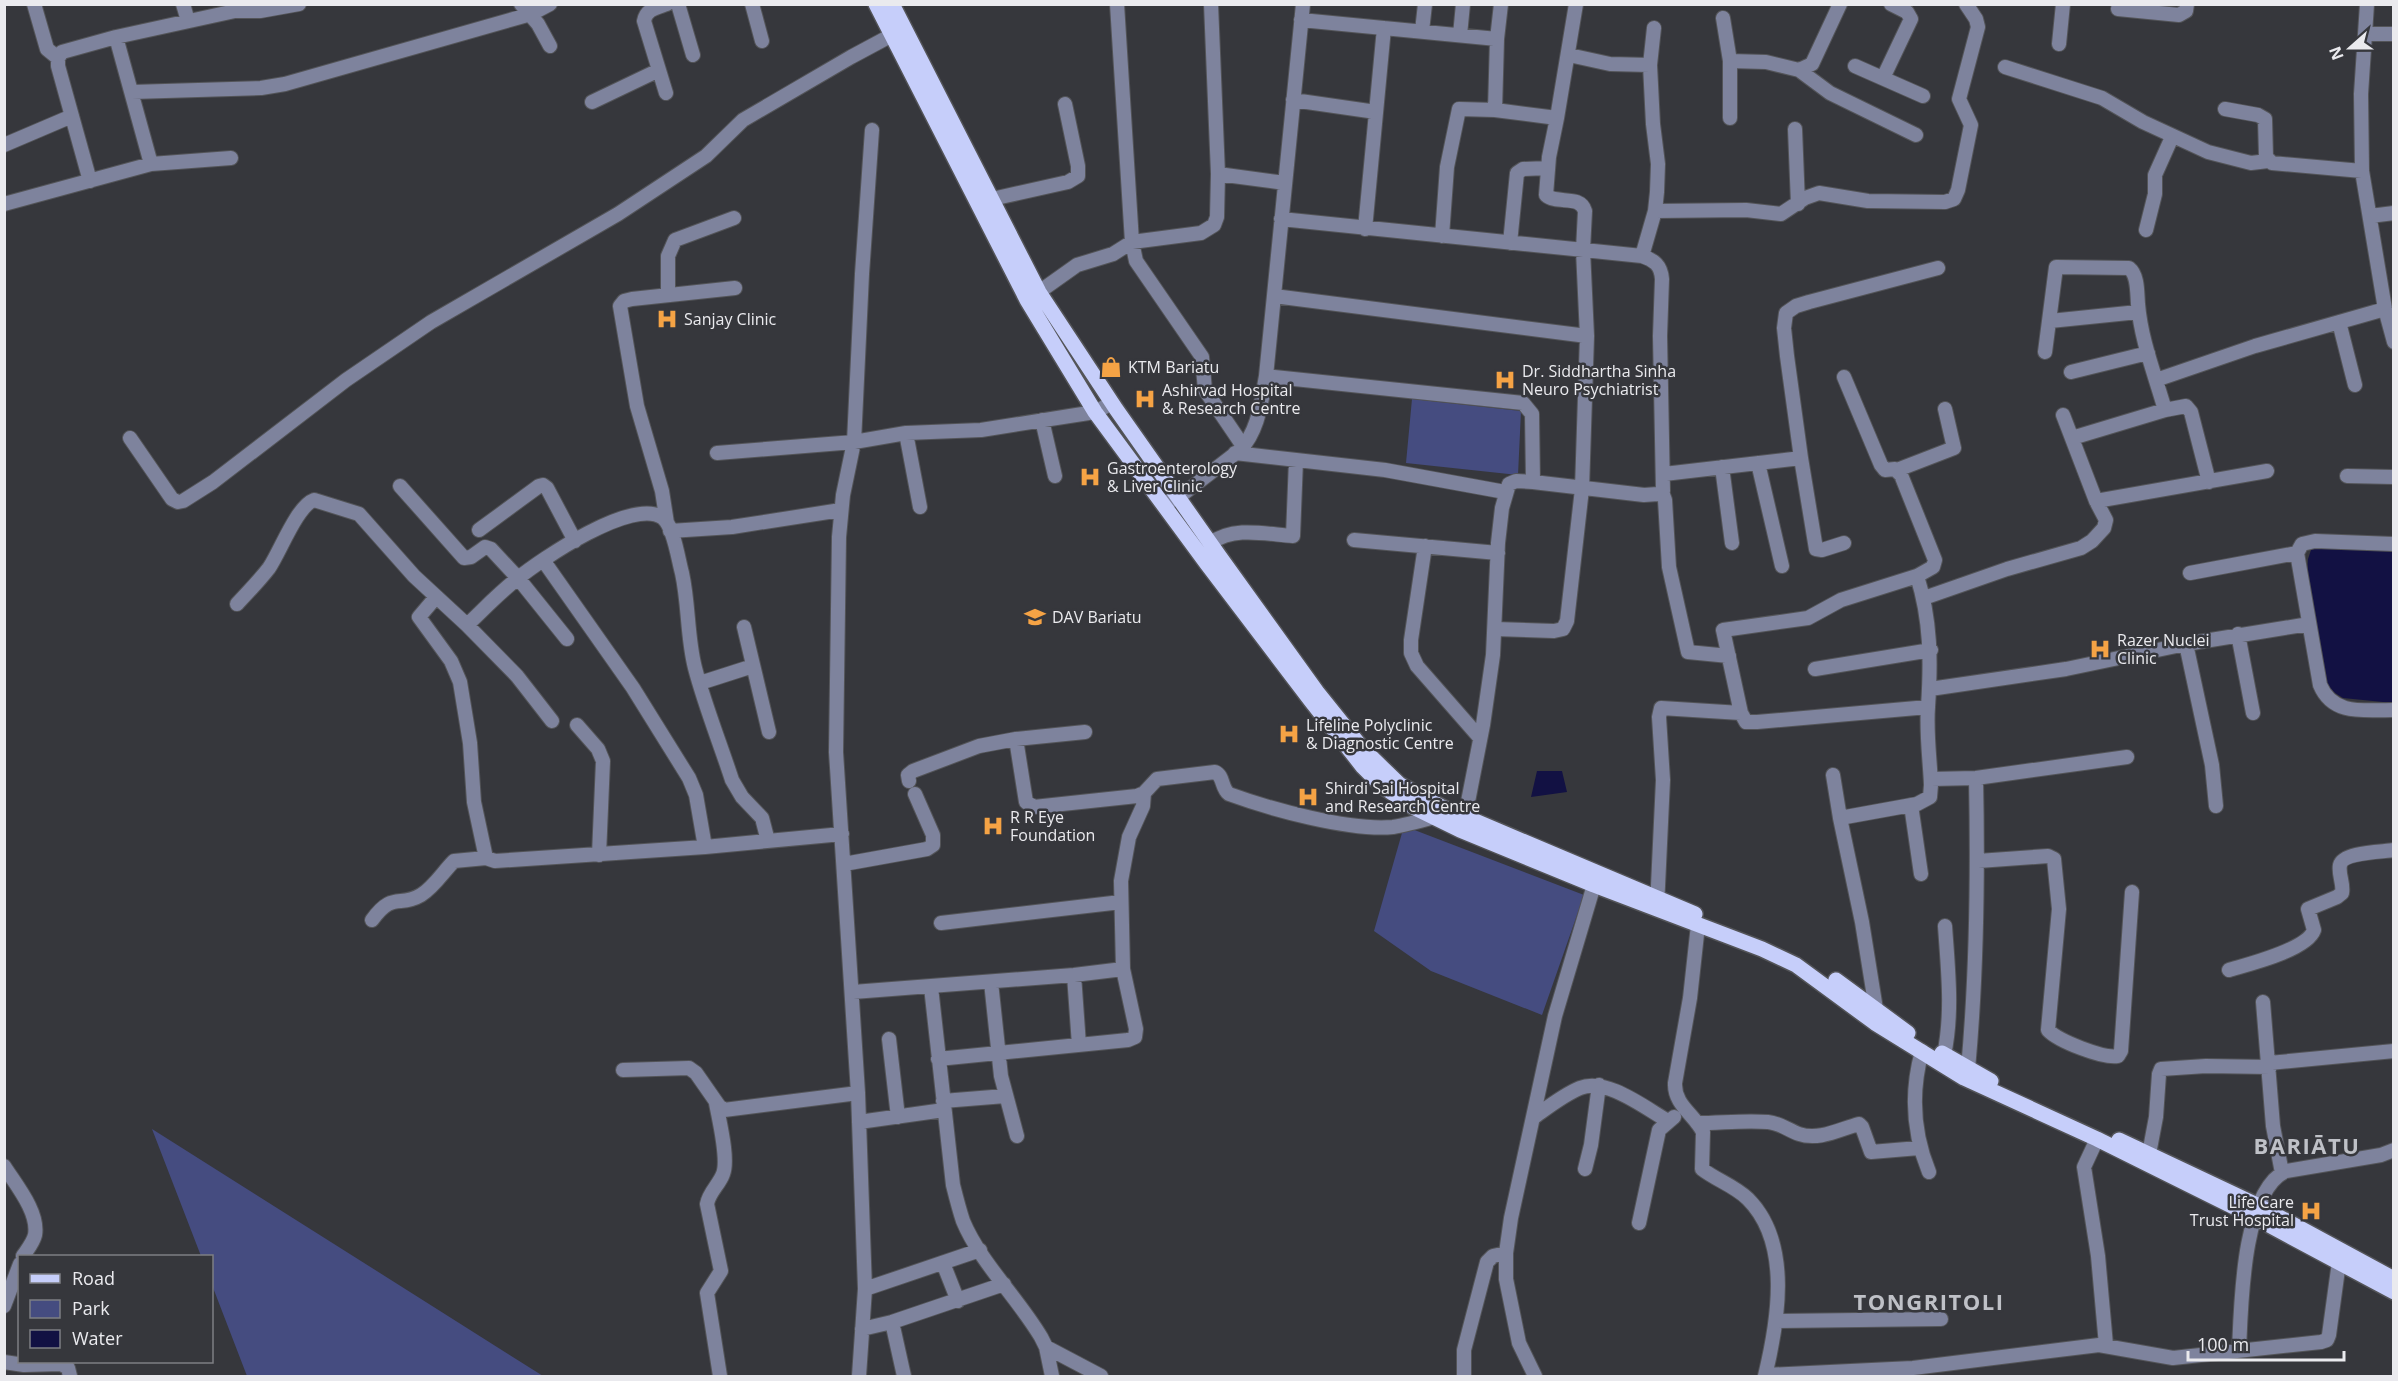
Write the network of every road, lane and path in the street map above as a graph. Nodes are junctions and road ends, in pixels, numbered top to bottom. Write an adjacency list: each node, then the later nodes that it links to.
1 (34, 4): 43 (street)
2 (183, 4): 28 (street)
3 (299, 4): 28 (street)
4 (550, 4): 24 (street)
5 (667, 4): 48 (street)
6 (678, 4): 41 (street)
7 (752, 4): 38 (street)
8 (876, 4): 34 (main road)
9 (892, 4): 76 (main road)
10 (1117, 4): 87 (street)
11 (1210, 4): 73 (street)
12 (1303, 4): 27 (street)
13 (1425, 4): 31 (street)
14 (1463, 4): 35 (street)
15 (1501, 4): 37 (street)
16 (1576, 4): 42 (street)
17 (1840, 4): 49 (street)
18 (1891, 4): 50 (street)
19 (1966, 4): 78 (street)
20 (2063, 4): 39 (street)
21 (2187, 4): 23 (street)
22 (2367, 4): 32 (street)
23 (2148, 8): 25 (street)
24 (526, 9): 40 (street); 51 (street)
25 (2118, 9)
26 (1723, 18): 44 (street)
27 (1301, 20): 29 (street); 54 (street)
28 (188, 21): 36 (street)
29 (1384, 27): 31 (street); 59 (street)
30 (1654, 28): 45 (street)
31 (1422, 31): 35 (street)
32 (2365, 34): 33 (street); 72 (street)
33 (2394, 34)
34 (892, 35): 113 (main road); 117 (street)
35 (1460, 35): 37 (street)
36 (116, 37): 43 (street); 51 (street)
37 (1497, 39): 58 (street)
38 (762, 41)
39 (2060, 44)
40 (550, 46)
41 (693, 55)
42 (1569, 55): 45 (street); 61 (street)
43 (58, 58): 60 (street)
44 (1730, 61): 49 (street); 62 (street)
45 (1650, 64): 79 (street)
46 (1855, 66): 50 (street)
47 (2005, 67): 66 (street)
48 (659, 70): 52 (street); 55 (street)
49 (1799, 70): 65 (street)
50 (1883, 78): 53 (street)
51 (132, 92): 70 (street)
52 (666, 93)
53 (1923, 96)
54 (1293, 100): 59 (street); 75 (street)
55 (592, 102)
56 (1065, 104): 76 (street)
57 (2225, 109): 69 (street)
58 (1495, 110): 61 (street); 86 (street)
59 (1376, 112): 84 (street)
60 (72, 116): 67 (street); 74 (street)
61 (1557, 118): 71 (street)
62 (1730, 118)
63 (1795, 129): 78 (street)
64 (872, 130): 119 (street)
65 (1916, 135)
66 (2172, 137): 69 (street); 85 (street)
67 (4, 145)
68 (231, 158): 70 (street)
69 (2268, 161): 72 (street)
70 (151, 164): 74 (street)
71 (1548, 168): 88 (street); 89 (street)
72 (2362, 171): 81 (street)
73 (1218, 174): 75 (street); 87 (street)
74 (90, 181): 77 (street)
75 (1285, 183): 83 (street)
76 (992, 199): 93 (main road)
77 (4, 204)
78 (1798, 204): 79 (street)
79 (1655, 211): 90 (street)
80 (2394, 213): 81 (street)
81 (2370, 216): 96 (street)
82 (734, 218): 94 (street)
83 (1281, 219): 84 (street); 95 (street)
84 (1365, 229): 86 (street)
85 (2146, 230)
86 (1442, 237): 88 (street)
87 (1132, 242): 93 (street); 120 (street)
88 (1510, 243): 89 (street)
89 (1583, 250): 90 (street); 101 (street)
90 (1642, 256): 128 (street)
91 (1938, 268): 122 (street)
92 (735, 288): 94 (street)
93 (1039, 292): 110 (main road)
94 (668, 295): 143 (street)
95 (1274, 296): 101 (street); 106 (street)
96 (2385, 309): 99 (street); 100 (street)
97 (2138, 312): 98 (street); 98 (street); 104 (street)
98 (2050, 321): 103 (street)
99 (2338, 322): 108 (street); 109 (street)
100 (2391, 326): 102 (street)
101 (1587, 336): 135 (street)
102 (2394, 342)
103 (2045, 352)
104 (2148, 353): 105 (street); 108 (street)
105 (2071, 372)
106 (1266, 376): 120 (street); 132 (street)
107 (1844, 377): 126 (street)
108 (2156, 380): 112 (street)
109 (2355, 385)
110 (1112, 403): 113 (street); 138 (main road)
111 (1945, 409): 126 (street)
112 (2166, 410): 118 (street); 133 (street)
113 (1095, 412): 115 (street); 140 (main road)
114 (2063, 414): 118 (street)
115 (1042, 420): 116 (street); 129 (street)
116 (906, 433): 119 (street); 141 (street)
117 (130, 438)
118 (2072, 438): 139 (street)
119 (854, 442): 121 (street); 142 (street)
120 (1239, 450): 123 (street); 138 (street)
121 (717, 453)
122 (1800, 458): 124 (street); 149 (street)
123 (1296, 460): 136 (street); 147 (street)
124 (1758, 463): 125 (street); 156 (street)
125 (1722, 467): 128 (street); 148 (street)
126 (1898, 470): 158 (street)
127 (2267, 471): 133 (street)
128 (1664, 474): 137 (street)
129 (1055, 476)
130 (2347, 476): 131 (street)
131 (2394, 477)
132 (1533, 482): 135 (street); 136 (street)
133 (2209, 482): 139 (street)
134 (400, 486): 159 (street)
135 (1582, 489): 137 (street); 166 (street)
136 (1505, 492): 152 (street)
137 (1662, 492): 171 (street)
138 (1179, 497): 140 (street); 147 (main road)
139 (2096, 501): 161 (street)
140 (1163, 504): 155 (main road)
141 (920, 507)
142 (841, 510): 143 (street); 198 (street)
143 (669, 527): 146 (street); 174 (street)
144 (479, 530): 146 (street)
145 (1354, 540): 151 (street)
146 (575, 541): 154 (street)
147 (1211, 543): 155 (main road)
148 (1732, 543)
149 (1844, 543)
150 (2394, 544): 153 (street)
151 (1425, 546): 152 (street); 184 (street)
152 (1498, 553): 166 (street)
153 (2297, 553): 157 (street); 163 (street)
154 (543, 560): 159 (street); 200 (street)
155 (1213, 561): 195 (main road); 196 (main road)
156 (1782, 566)
157 (2190, 573)
158 (1917, 576): 161 (street); 171 (street)
159 (518, 578): 164 (street); 168 (street)
160 (436, 597): 162 (street); 164 (street); 203 (street)
161 (1924, 598): 170 (street)
162 (237, 604)
163 (2309, 624): 167 (street); 177 (street)
164 (466, 625): 180 (street)
165 (744, 627): 172 (street)
166 (1495, 630): 184 (street)
167 (2238, 634): 169 (street); 179 (street)
168 (567, 639)
169 (2186, 644): 175 (street); 194 (street)
170 (1931, 650): 173 (street); 175 (street)
171 (1728, 656): 178 (street)
172 (753, 666): 174 (street); 182 (street)
173 (1815, 669)
174 (700, 683): 199 (street)
175 (1930, 689): 176 (street)
176 (1928, 707): 178 (street); 189 (street)
177 (2394, 710)
178 (1741, 713): 210 (street)
179 (2253, 713)
180 (552, 721)
181 (577, 725): 202 (street)
182 (769, 732)
183 (1085, 732): 185 (street)
184 (1480, 738): 196 (street)
185 (1016, 739): 190 (street); 191 (street)
186 (2127, 758): 188 (street)
187 (1833, 775): 197 (street)
188 (1976, 778): 189 (street); 204 (street)
189 (1931, 779): 193 (street)
190 (909, 781)
191 (1143, 793): 195 (street); 209 (street)
192 (915, 794): 205 (street)
193 (1911, 805): 197 (street); 206 (street)
194 (2216, 806)
195 (1434, 817): 207 (main road)
196 (1465, 818): 210 (main road)
197 (1839, 818): 222 (street)
198 (842, 834): 199 (street); 205 (street)
199 (768, 841): 200 (street)
200 (705, 847): 202 (street)
201 (2394, 850): 216 (street)
202 (599, 855): 203 (street)
203 (486, 858): 211 (street)
204 (1978, 861): 208 (street); 231 (street)
205 (844, 864): 220 (street)
206 (1922, 874)
207 (1594, 885): 210 (main road); 240 (street)
208 (2132, 892)
209 (1121, 902): 212 (street); 215 (street)
210 (1658, 903): 213 (main road); 222 (main road)
211 (372, 920)
212 (941, 922)
213 (1698, 925): 225 (main road); 238 (street)
214 (1945, 927): 228 (street)
215 (1122, 969): 217 (street); 224 (street)
216 (2229, 970)
217 (1074, 975): 218 (street); 224 (street)
218 (991, 982): 219 (street); 227 (street)
219 (931, 987): 220 (street); 229 (street)
220 (853, 992): 234 (street)
221 (2263, 1002): 230 (street)
222 (1876, 1010): 228 (main road)
223 (890, 1039): 239 (street)
224 (1079, 1045): 227 (street)
225 (1922, 1051): 245 (main road); 246 (street)
226 (2394, 1051): 230 (street)
227 (998, 1053): 229 (street); 235 (street)
228 (1944, 1055): 231 (main road)
229 (938, 1059): 237 (street)
230 (2270, 1065): 248 (street); 252 (street)
231 (1968, 1069): 248 (main road)
232 (623, 1070): 236 (street)
233 (1599, 1085): 240 (street); 241 (street); 250 (street)
234 (858, 1093): 236 (street); 242 (street)
235 (1005, 1096): 237 (street); 244 (street)
236 (716, 1103): 277 (street)
237 (943, 1106): 239 (street); 255 (street)
238 (1686, 1110): 241 (street); 243 (street)
239 (898, 1117): 242 (street)
240 (1533, 1119): 256 (street)
241 (1668, 1121): 254 (street)
242 (859, 1122): 263 (street)
243 (1697, 1123): 246 (street); 268 (street)
244 (1017, 1136)
245 (2097, 1139): 253 (main road); 271 (street)
246 (1919, 1148): 251 (street)
247 (2394, 1150): 252 (street)
248 (2149, 1154): 253 (main road)
249 (4, 1166): 257 (street)
250 (1585, 1168)
251 (1929, 1172)
252 (2282, 1173): 253 (street)
253 (2256, 1212): 258 (main road); 261 (main road); 273 (street)
254 (1639, 1222)
255 (980, 1250): 259 (street); 262 (street)
256 (1506, 1253): 282 (street); 283 (street)
257 (24, 1255)
258 (2338, 1262): 264 (main road); 273 (street)
259 (943, 1263): 263 (street); 265 (street)
260 (18, 1269): 266 (street)
261 (2394, 1278)
262 (1004, 1284): 265 (street); 272 (street)
263 (865, 1289): 270 (street)
264 (2394, 1292)
265 (958, 1301): 269 (street)
266 (4, 1306)
267 (1941, 1319): 268 (street)
268 (1776, 1321): 275 (street)
269 (892, 1322): 270 (street); 279 (street)
270 (862, 1329): 278 (street)
271 (2106, 1345): 273 (street); 275 (street)
272 (1046, 1347): 280 (street); 281 (street)
273 (2239, 1351)
274 (4, 1362): 276 (street)
275 (1766, 1376)
276 (70, 1377)
277 (720, 1377)
278 (859, 1377)
279 (904, 1377)
280 (1052, 1377)
281 (1101, 1377)
282 (1464, 1377)
283 (1535, 1377)

